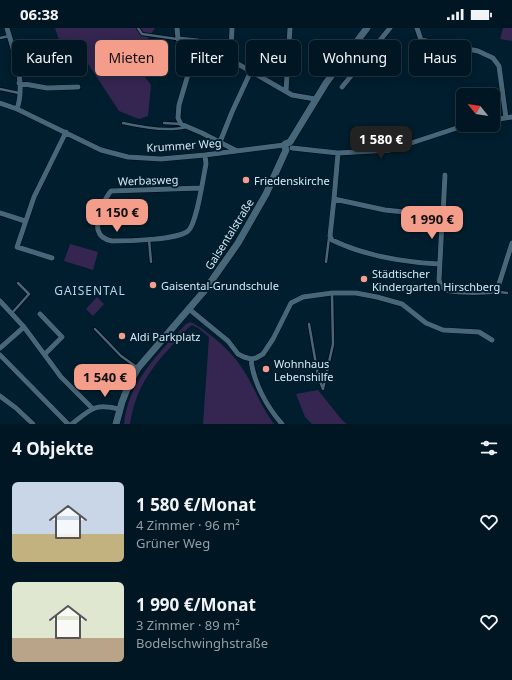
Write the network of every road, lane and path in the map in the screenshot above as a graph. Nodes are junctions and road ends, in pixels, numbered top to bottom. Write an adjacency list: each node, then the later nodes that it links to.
1 (7, 28): 9 (street)
2 (138, 28): 11 (lane)
3 (177, 28): 11 (street)
4 (232, 28): 13 (street)
5 (290, 28): 21 (street)
6 (367, 28): 23 (main road, Gaisentalstraße)
7 (390, 28): 19 (street)
8 (417, 28): 26 (street)
9 (9, 36): 10 (lane); 17 (street)
10 (0, 38)
11 (178, 39): 12 (street)
12 (188, 40)
13 (231, 40)
14 (188, 76): 29 (street)
15 (249, 76): 33 (street)
16 (260, 76): 21 (street)
17 (19, 83): 18 (street); 22 (street)
18 (78, 87)
19 (342, 87)
20 (0, 89): 22 (lane)
21 (286, 91): 23 (street)
22 (19, 93): 25 (street)
23 (315, 99): 34 (main road, Gaisentalstraße)
24 (0, 103): 25 (street, Krummer Weg)
25 (17, 110): 32 (street, Krummer Weg)
26 (509, 117)
27 (123, 123): 30 (lane)
28 (164, 123): 29 (lane)
29 (181, 124): 30 (street)
30 (187, 127): 33 (street)
31 (456, 128): 36 (street, Krummer Weg)
32 (66, 132): 37 (street, Krummer Weg); 43 (street)
33 (220, 142): 35 (street)
34 (288, 146): 35 (street, Krummer Weg); 36 (street, Krummer Weg); 56 (main road, Gaisentalstraße)
35 (237, 151): 37 (street, Krummer Weg)
36 (338, 153): 40 (street)
37 (205, 155): 39 (street, Werbasweg)
38 (445, 175): 42 (street)
39 (201, 188): 45 (street, Werbasweg); 45 (street, Werbasweg)
40 (334, 199): 42 (street); 44 (street)
41 (0, 214): 43 (street)
42 (440, 218): 50 (street)
43 (26, 221): 47 (street)
44 (330, 236): 49 (lane); 50 (street)
45 (149, 239): 48 (lane)
46 (512, 243): 52 (street)
47 (52, 258)
48 (151, 262)
49 (326, 262)
50 (439, 264): 52 (street)
51 (18, 282): 57 (lane)
52 (496, 288): 54 (lane)
53 (332, 293): 59 (lane); 62 (street); 66 (street)
54 (507, 293)
55 (0, 301): 57 (street)
56 (189, 309): 66 (street); 67 (main road, Gaisentalstraße)
57 (12, 313): 60 (street)
58 (40, 314): 64 (street)
59 (309, 324)
60 (24, 327): 63 (street); 64 (street)
61 (95, 330): 67 (lane)
62 (492, 340)
63 (0, 348)
64 (45, 354): 69 (street)
65 (0, 355): 72 (street)
66 (251, 359): 75 (street)
67 (138, 368): 70 (main road, Gaisentalstraße)
68 (0, 396): 71 (street)
69 (92, 408): 70 (street); 73 (street)
70 (119, 409): 74 (main road, Gaisentalstraße)
71 (32, 424)
72 (68, 424)
73 (72, 424)
74 (116, 424)
75 (282, 424)

